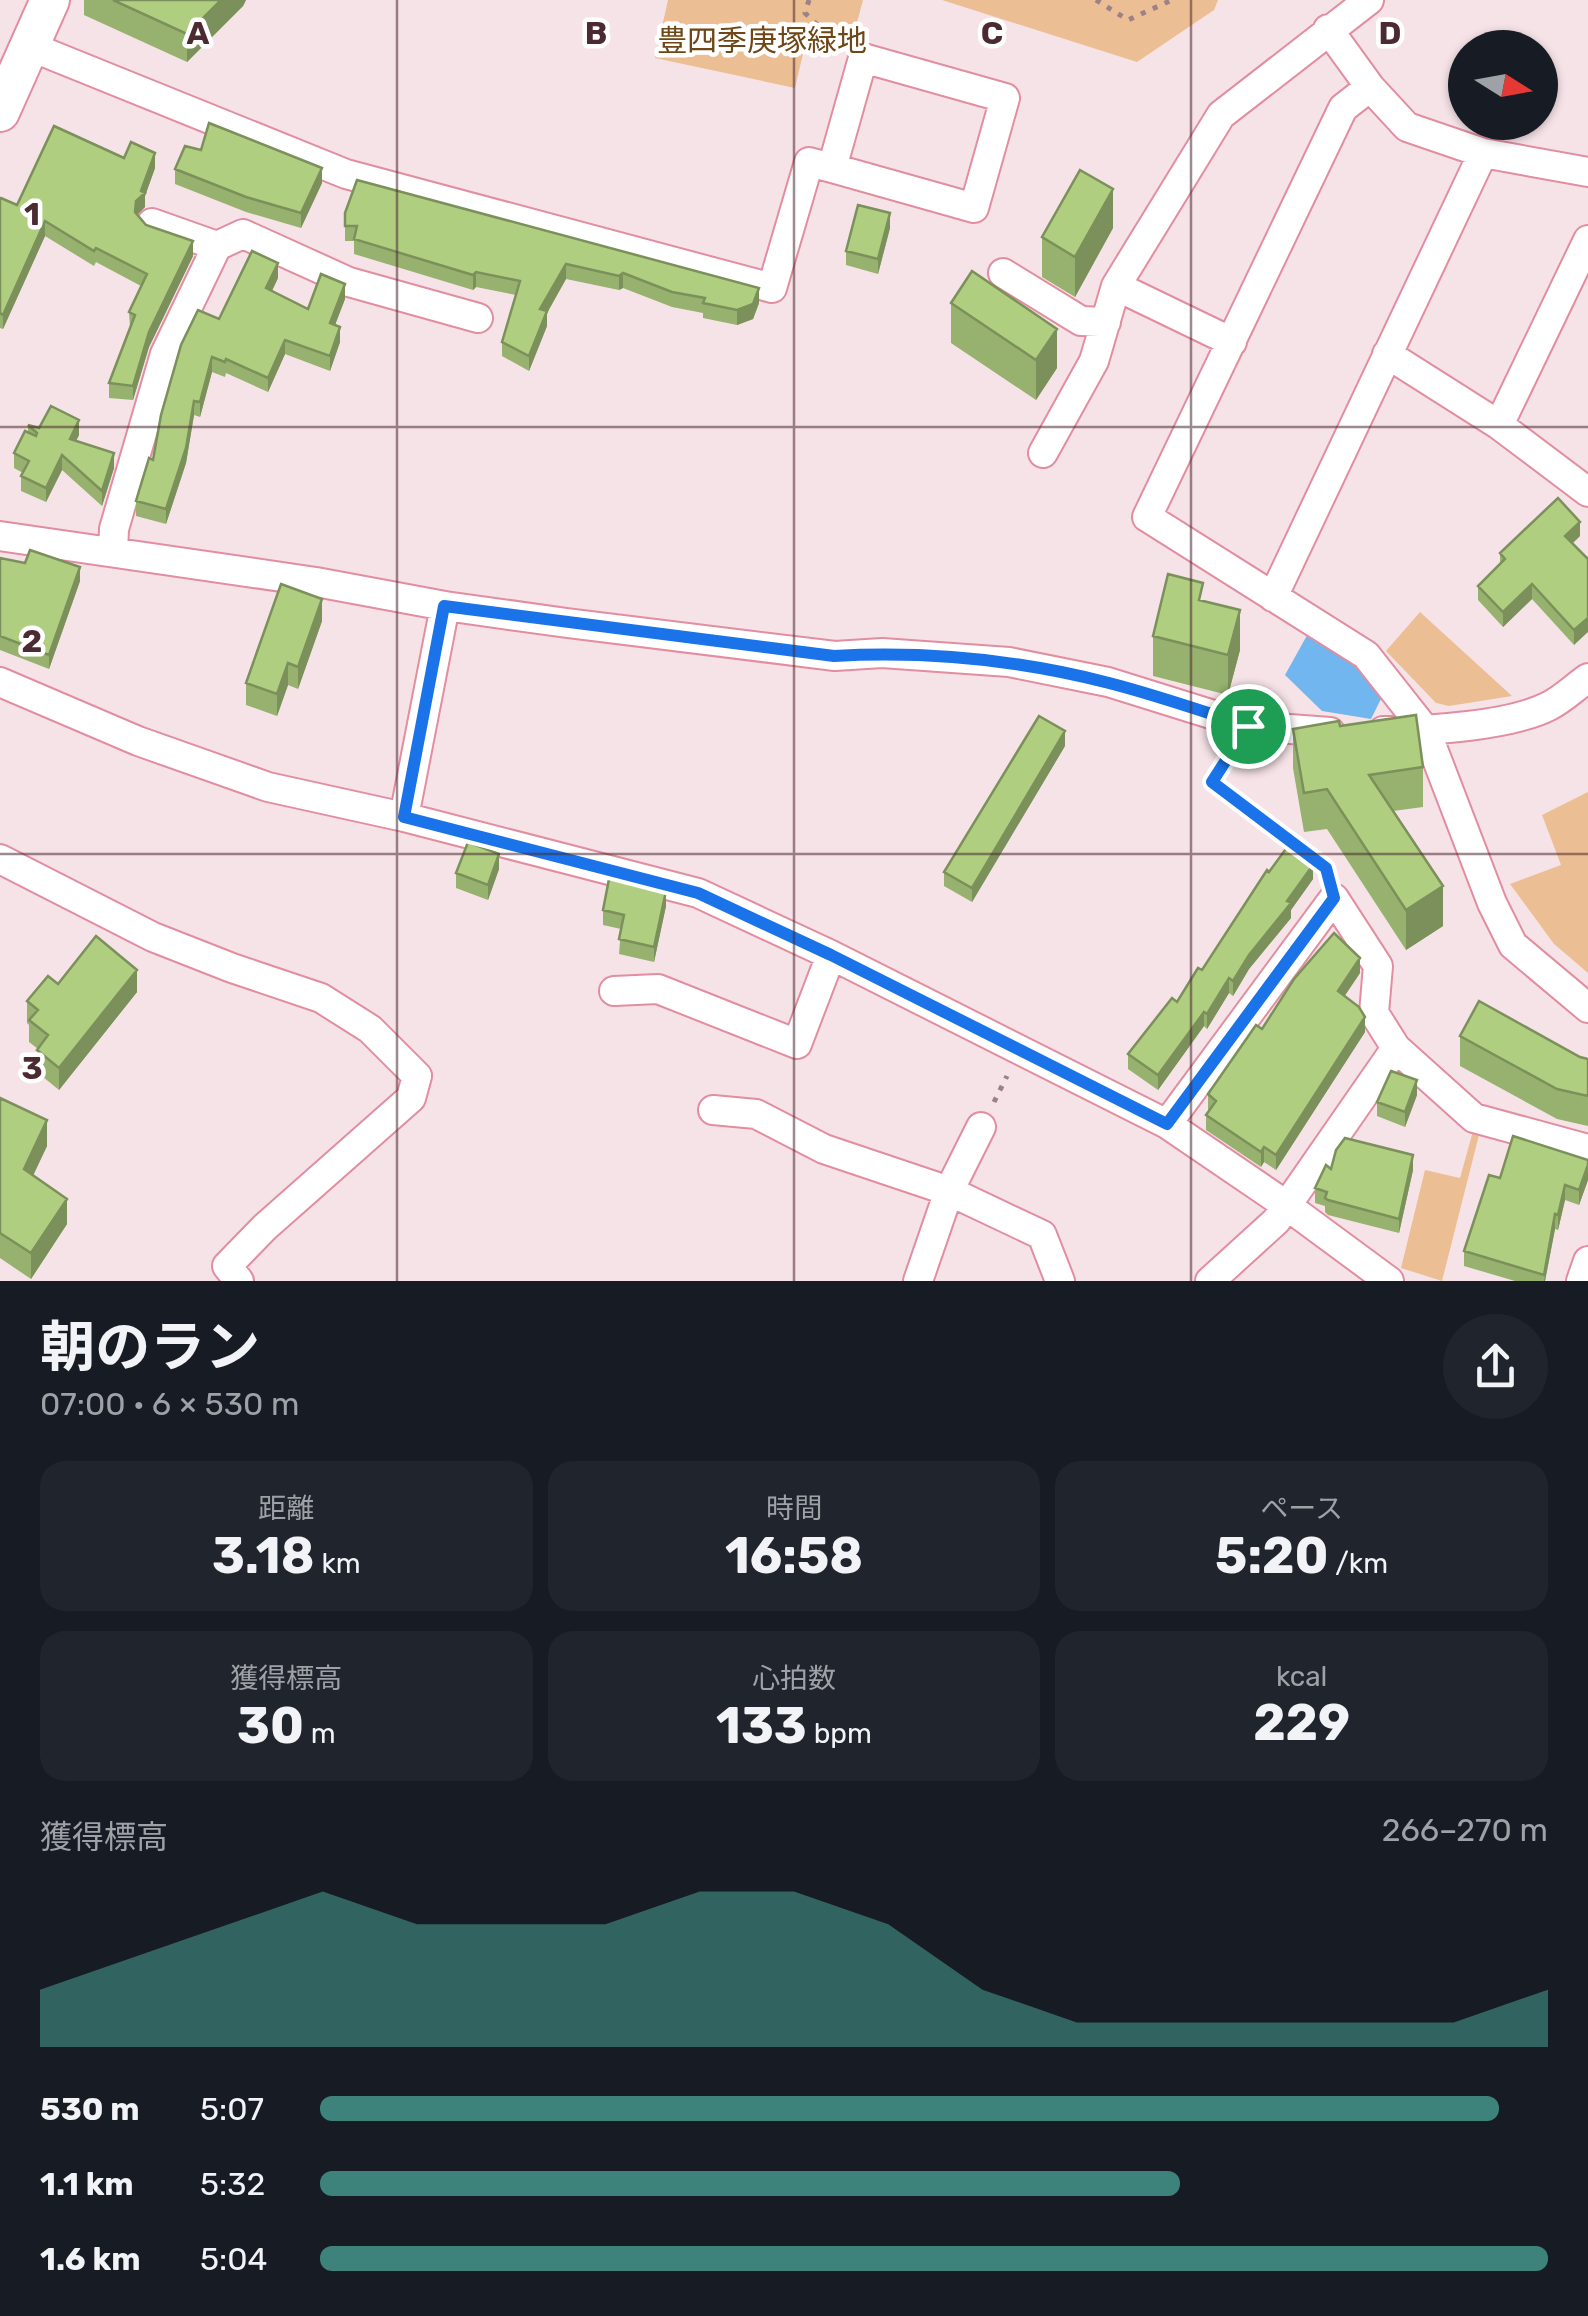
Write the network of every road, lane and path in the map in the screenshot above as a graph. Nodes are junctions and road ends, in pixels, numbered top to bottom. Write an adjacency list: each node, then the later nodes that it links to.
1 (50, 0): 7 (main road)
2 (808, 0): 8 (path)
3 (1096, 0): 4 (path)
4 (1172, 0)
5 (1368, 0): 6 (street)
6 (1328, 29): 9 (street); 18 (street)
7 (29, 46): 10 (main road); 12 (street)
8 (860, 66): 12 (street); 12 (street)
9 (1370, 87): 11 (street); 21 (street)
10 (0, 112)
11 (1483, 153): 13 (street); 22 (street)
12 (832, 168)
13 (1588, 172)
14 (152, 222): 16 (street)
15 (1588, 240): 23 (street)
16 (217, 246): 19 (street); 27 (street)
17 (1003, 273): 20 (street)
18 (1116, 286): 20 (street); 21 (street)
19 (478, 318)
20 (1106, 322): 24 (street)
21 (1232, 342): 28 (street)
22 (1386, 354): 23 (street); 28 (street)
23 (1498, 425): 25 (street)
24 (1043, 453)
25 (1588, 492)
26 (0, 536): 27 (street)
27 (113, 551): 29 (street)
28 (1273, 597): 33 (street)
29 (444, 606): 32 (street); 34 (street)
30 (1588, 678): 33 (street)
31 (0, 682): 34 (street)
32 (1248, 726): 33 (street); 36 (path)
33 (1426, 730): 39 (street)
34 (404, 817): 37 (street)
35 (0, 860): 49 (street)
36 (1334, 898): 40 (street); 43 (street)
37 (831, 955): 38 (street); 41 (street)
38 (614, 991)
39 (1588, 1008)
40 (1396, 1048): 45 (street); 47 (street)
41 (1019, 1050): 43 (street); 44 (path)
42 (713, 1110): 46 (street)
43 (1167, 1124): 47 (street)
44 (981, 1127): 46 (street)
45 (1588, 1149)
46 (949, 1191): 50 (street); 51 (street)
47 (1286, 1205): 52 (street); 53 (street)
48 (1588, 1261): 54 (street)
49 (239, 1281)
50 (918, 1281)
51 (1060, 1281)
52 (1210, 1281)
53 (1389, 1281)
54 (1581, 1281)

